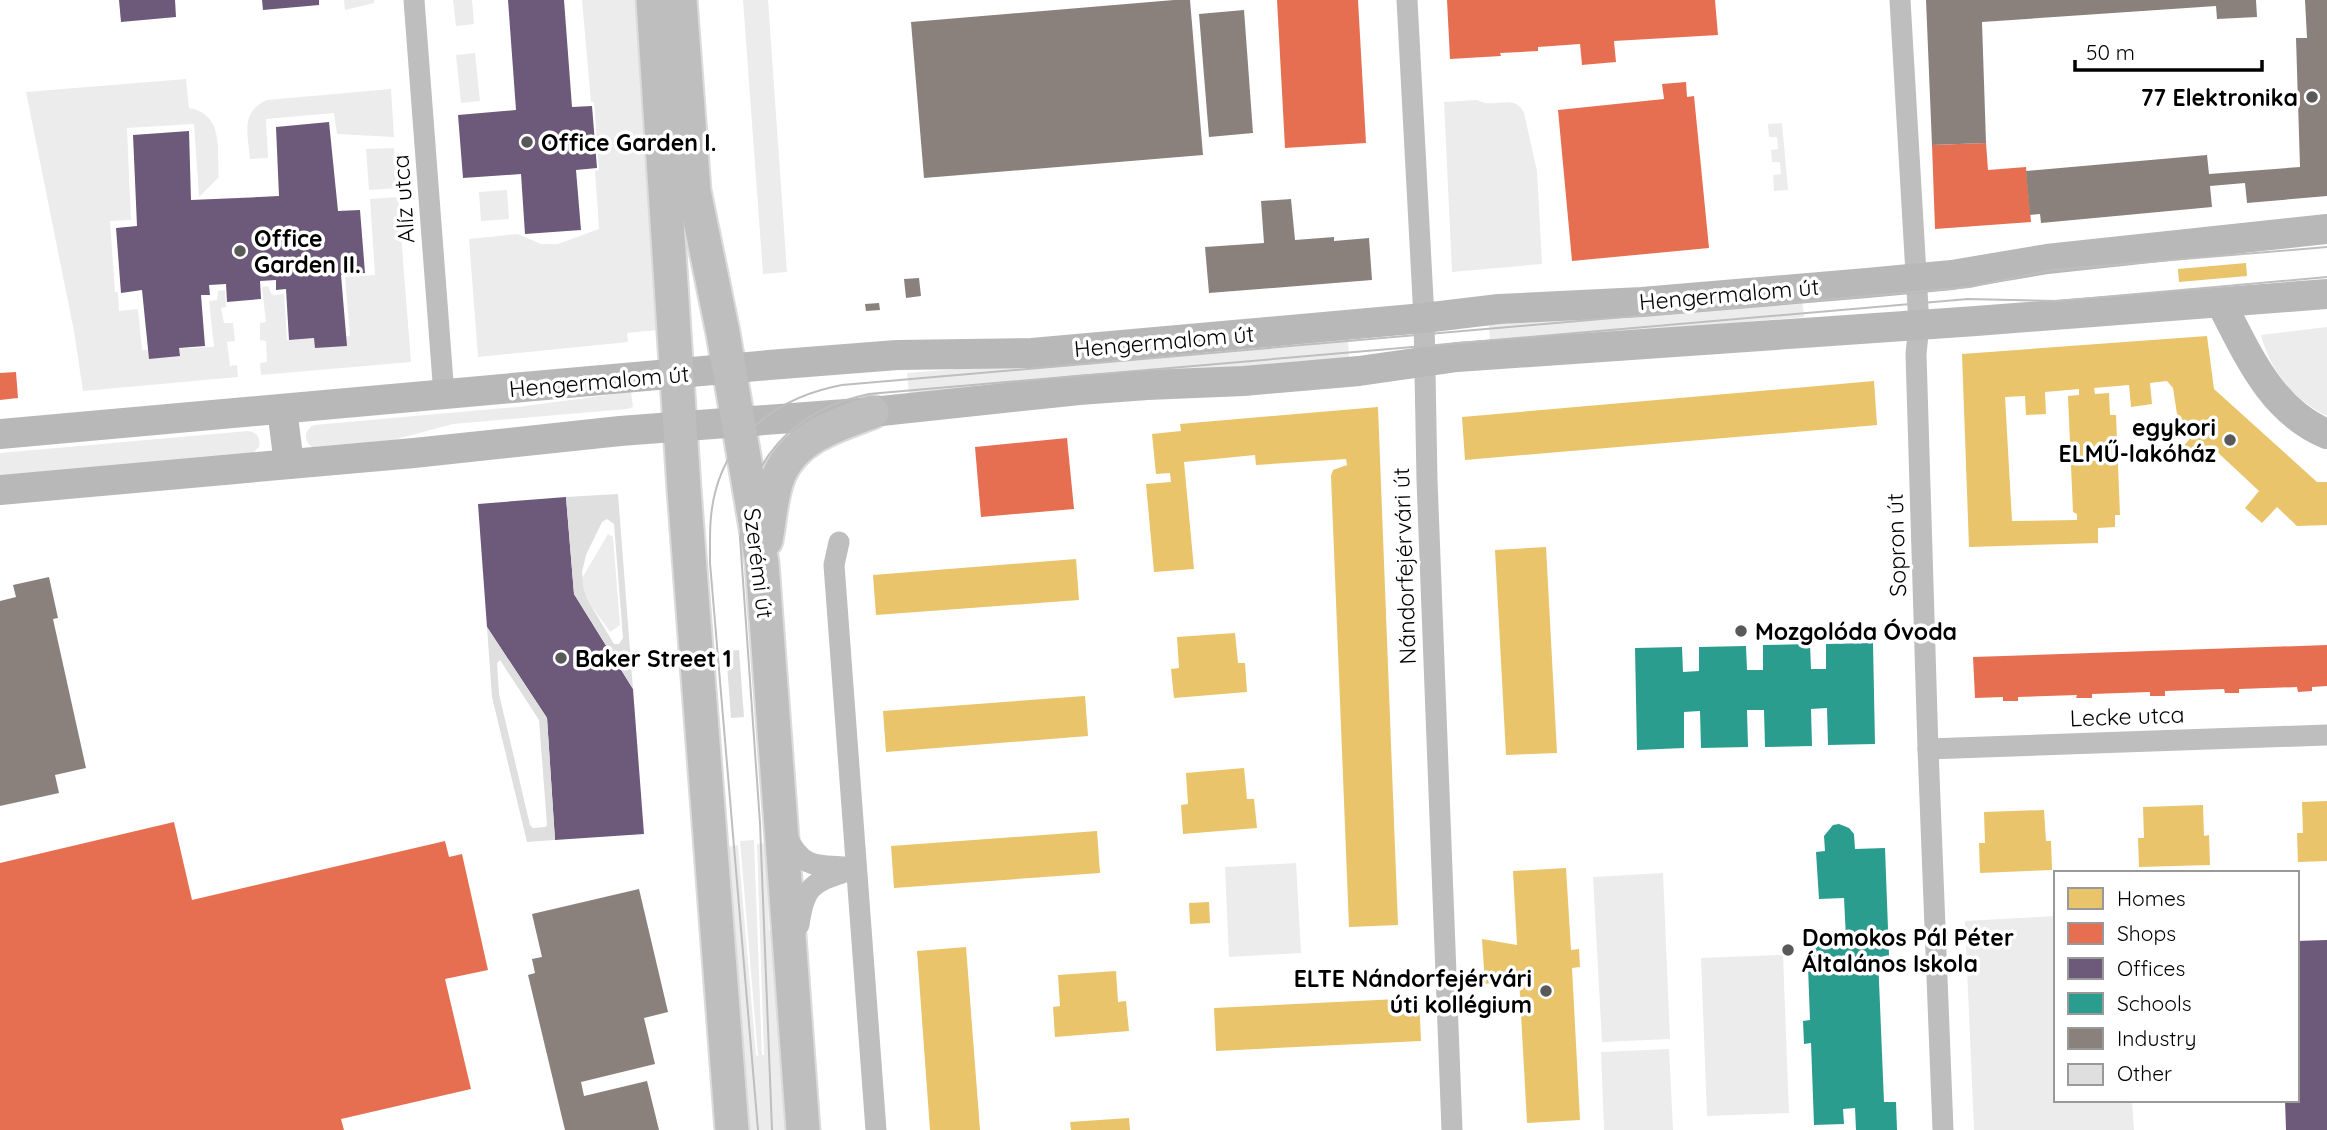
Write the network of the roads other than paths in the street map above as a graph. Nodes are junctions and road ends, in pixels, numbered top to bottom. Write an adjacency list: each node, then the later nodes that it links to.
1 (414, 0): 15 (street, Alíz utca)
2 (653, 0): 14 (main road)
3 (680, 0): 13 (main road, Szerémi út)
4 (1407, 0): 10 (street, Nándorfejérvári út)
5 (1899, 0): 7 (street, Sopron út)
6 (2327, 229): 7 (main road, Hengermalom út)
7 (1916, 278): 10 (main road, Hengermalom út); 11 (street, Sopron út)
8 (2327, 294): 9 (main road, Hengermalom út)
9 (2221, 303): 11 (main road, Hengermalom út); 21 (main road)
10 (1423, 318): 12 (street, Nándorfejérvári út); 13 (main road, Hengermalom út)
11 (1919, 325): 12 (main road, Hengermalom út); 27 (street, Sopron út)
12 (1425, 360): 17 (main road, Hengermalom út); 34 (street, Nándorfejérvári út)
13 (728, 370): 14 (main road, Hengermalom út); 18 (main road, Szerémi út)
14 (676, 375): 15 (main road, Hengermalom út); 19 (main road)
15 (444, 395): 16 (main road, Hengermalom út)
16 (282, 409): 20 (main road, Hengermalom út); 22 (main road)
17 (872, 412): 18 (main road, Hengermalom út); 25 (main road)
18 (739, 423): 19 (main road, Hengermalom út); 25 (main road, Szerémi út)
19 (680, 427): 22 (main road, Hengermalom út); 31 (main road)
20 (0, 434)
21 (2327, 434)
22 (289, 464): 23 (main road, Hengermalom út)
23 (0, 490)
24 (839, 542): 29 (street)
25 (762, 563): 28 (main road, Szerémi út)
26 (2327, 735): 27 (street, Lecke utca)
27 (1928, 749): 35 (street, Sopron út)
28 (780, 822): 29 (street); 30 (main road, Szerémi út)
29 (856, 868): 30 (street); 33 (street)
30 (793, 986): 32 (main road, Szerémi út)
31 (733, 1130)
32 (803, 1130)
33 (876, 1130)
34 (1452, 1130)
35 (1943, 1130)

